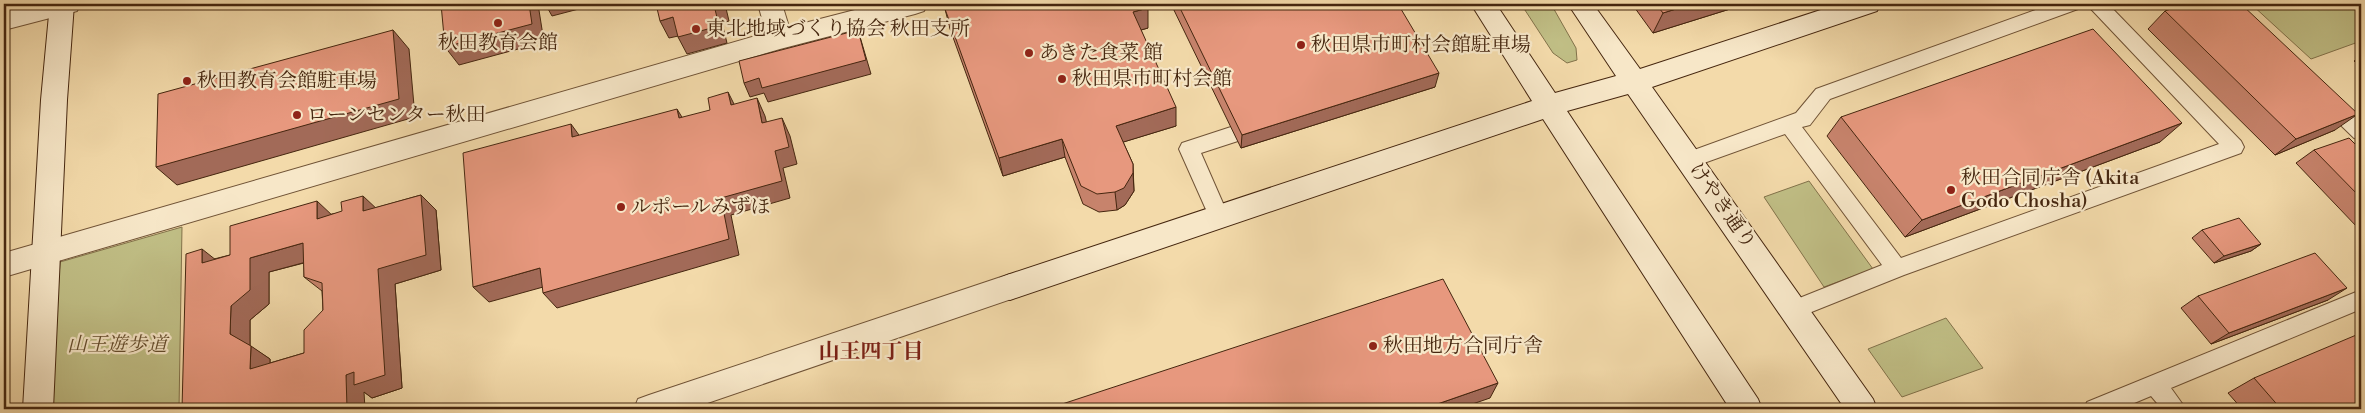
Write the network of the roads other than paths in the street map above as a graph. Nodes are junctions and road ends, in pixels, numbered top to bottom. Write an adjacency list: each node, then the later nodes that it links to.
1 (64, 4): 9 (street); 19 (street)
2 (770, 4): 10 (street)
3 (914, 4): 10 (street)
4 (1482, 4): 13 (street)
5 (1580, 4): 11 (street, けやき通り)
6 (1868, 4): 11 (street)
7 (2072, 4): 14 (lane)
8 (2097, 4): 21 (lane)
9 (4, 20)
10 (780, 39): 19 (street)
11 (1634, 82): 13 (street); 17 (street, けやき通り)
12 (2319, 92): 15 (lane)
13 (1549, 106): 18 (street); 27 (street)
14 (1789, 125): 17 (lane); 21 (lane)
15 (2361, 132)
16 (1234, 134): 18 (lane)
17 (1690, 160): 23 (street, けやき通り)
18 (1219, 217): 26 (street)
19 (47, 252): 20 (street); 25 (street)
20 (4, 265)
21 (1897, 269): 23 (lane)
22 (2361, 299): 24 (lane)
23 (1794, 310): 28 (street, けやき通り)
24 (2155, 384): 29 (lane); 30 (lane)
25 (38, 409)
26 (649, 409)
27 (1747, 409)
28 (1862, 409)
29 (2095, 409)
30 (2175, 409)

